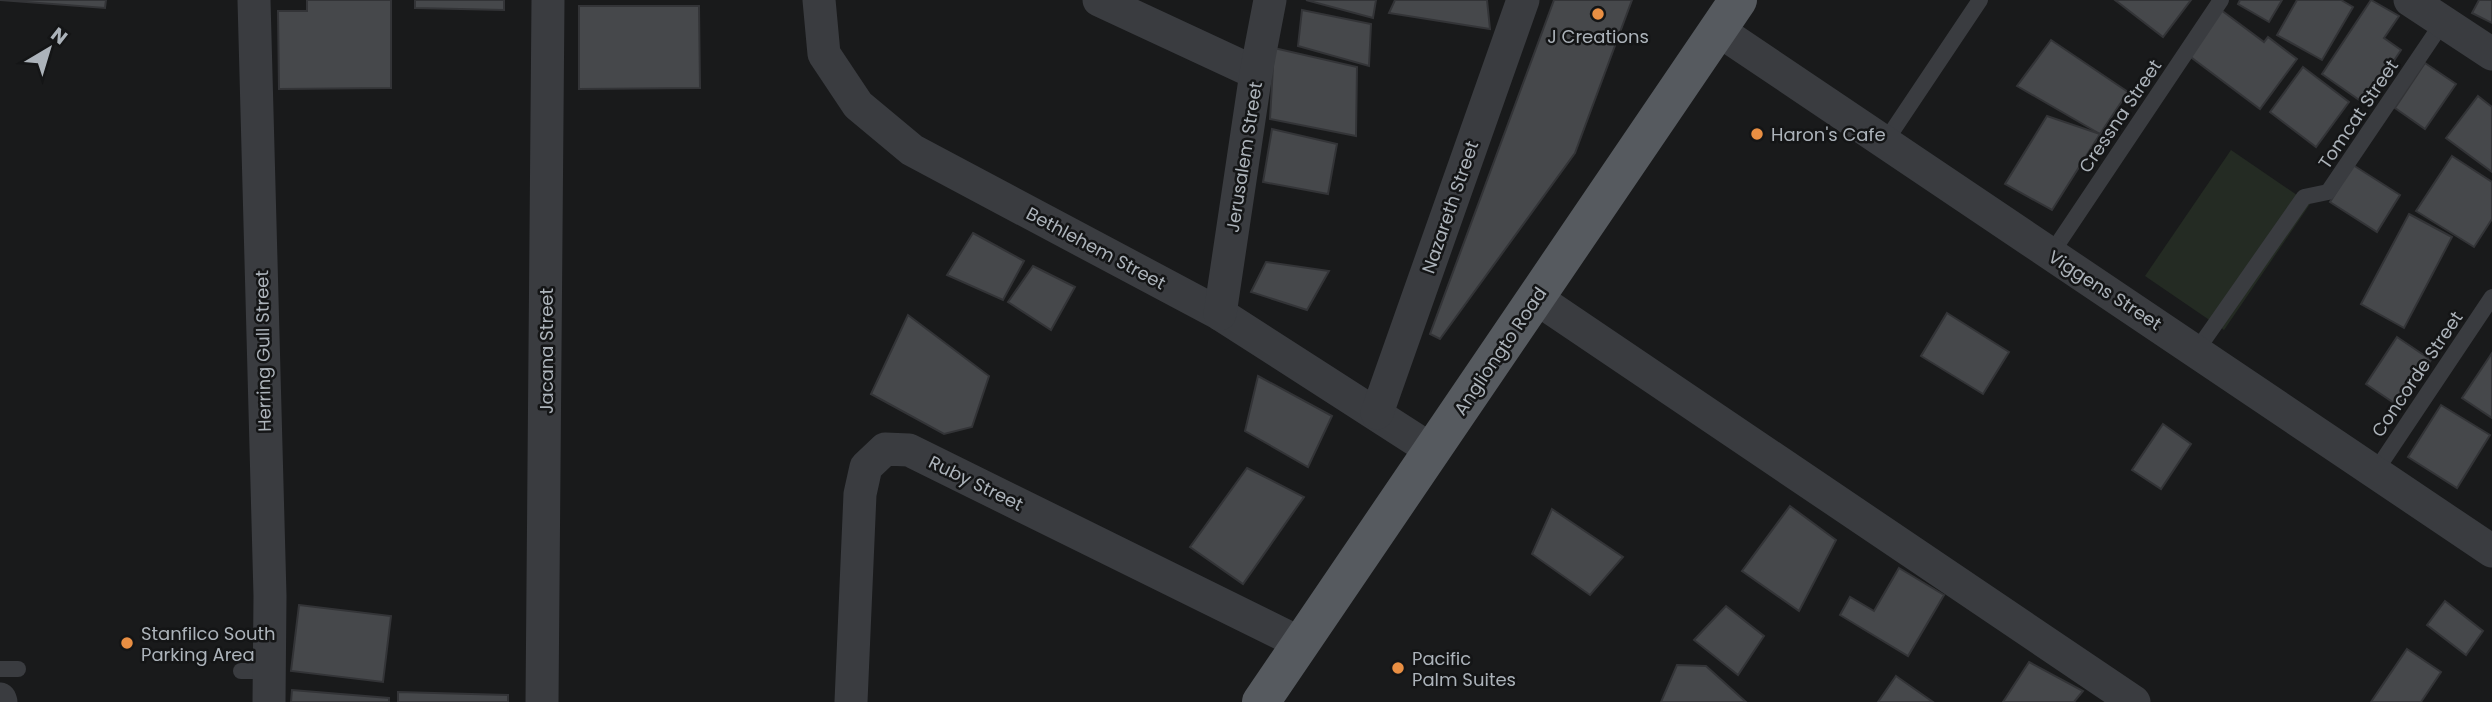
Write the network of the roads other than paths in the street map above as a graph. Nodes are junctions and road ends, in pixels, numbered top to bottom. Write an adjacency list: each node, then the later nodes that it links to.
1 (254, 0): 27 (street, Herring Gull Street)
2 (548, 0): 28 (street, Jacana Street)
3 (819, 0): 18 (street, Bethlehem Street)
4 (1099, 0): 13 (street)
5 (1270, 0): 13 (street, Jerusalem Street)
6 (1523, 0): 20 (street, Nazareth Street)
7 (1980, 0): 14 (lane)
8 (2221, 0): 15 (lane, Cressna Street)
9 (2410, 0): 11 (street)
10 (1728, 15): 14 (street, Viggens Street); 17 (main road, Angliongto Road)
11 (2443, 22): 12 (street); 19 (lane, Tomcat Street)
12 (2492, 54)
13 (1256, 73): 18 (street, Jerusalem Street)
14 (1885, 142): 15 (street, Viggens Street)
15 (2051, 254): 19 (street, Viggens Street)
16 (2492, 297): 22 (lane, Concorde Street)
17 (1536, 298): 21 (main road, Angliongto Road); 31 (street)
18 (1220, 314): 20 (street, Bethlehem Street)
19 (2197, 350): 22 (street, Viggens Street)
20 (1377, 413): 21 (street, Bethlehem Street)
21 (1433, 451): 24 (main road, Angliongto Road)
22 (2375, 472): 23 (street, Viggens Street)
23 (2492, 551)
24 (1300, 643): 29 (street, Ruby Street); 30 (main road, Angliongto Road)
25 (0, 669): 26 (lane)
26 (18, 669)
27 (260, 681)
28 (542, 702)
29 (851, 702)
30 (1261, 702)
31 (2134, 702)

